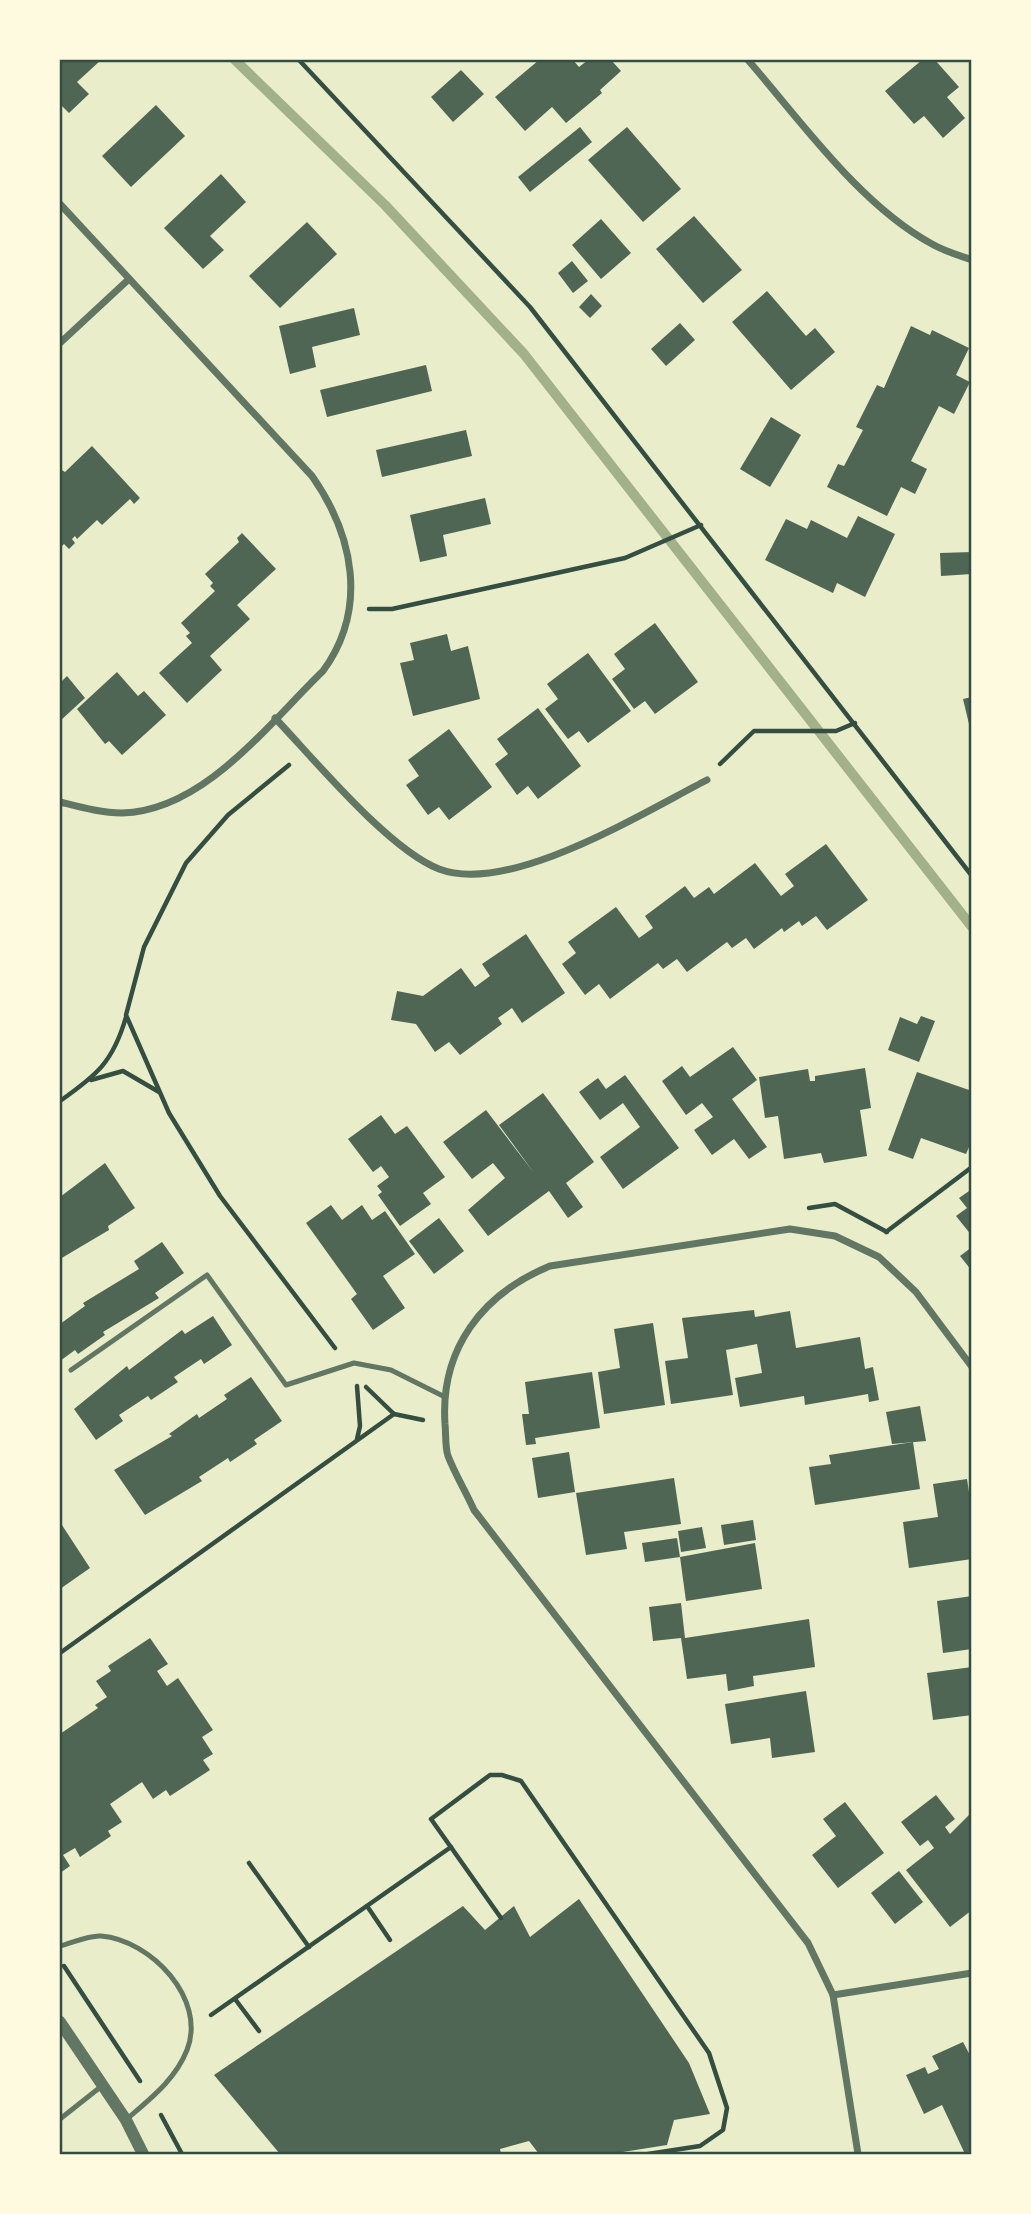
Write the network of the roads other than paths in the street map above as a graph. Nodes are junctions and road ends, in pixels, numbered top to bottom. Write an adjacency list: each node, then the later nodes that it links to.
1 (748, 60): 3 (street)
2 (60, 204): 4 (street)
3 (971, 260)
4 (129, 279): 5 (street); 6 (street)
5 (60, 343)
6 (275, 718): 7 (street); 8 (street)
7 (707, 780)
8 (60, 802)
9 (971, 1367): 11 (street)
10 (71, 1370): 11 (lane)
11 (443, 1396): 14 (street)
12 (60, 1946): 18 (lane)
13 (971, 1973): 14 (street)
14 (833, 1995): 20 (street)
15 (60, 2022): 16 (street)
16 (103, 2085): 17 (lane); 18 (street)
17 (60, 2119)
18 (126, 2120): 19 (street)
19 (143, 2154)
20 (858, 2154)

